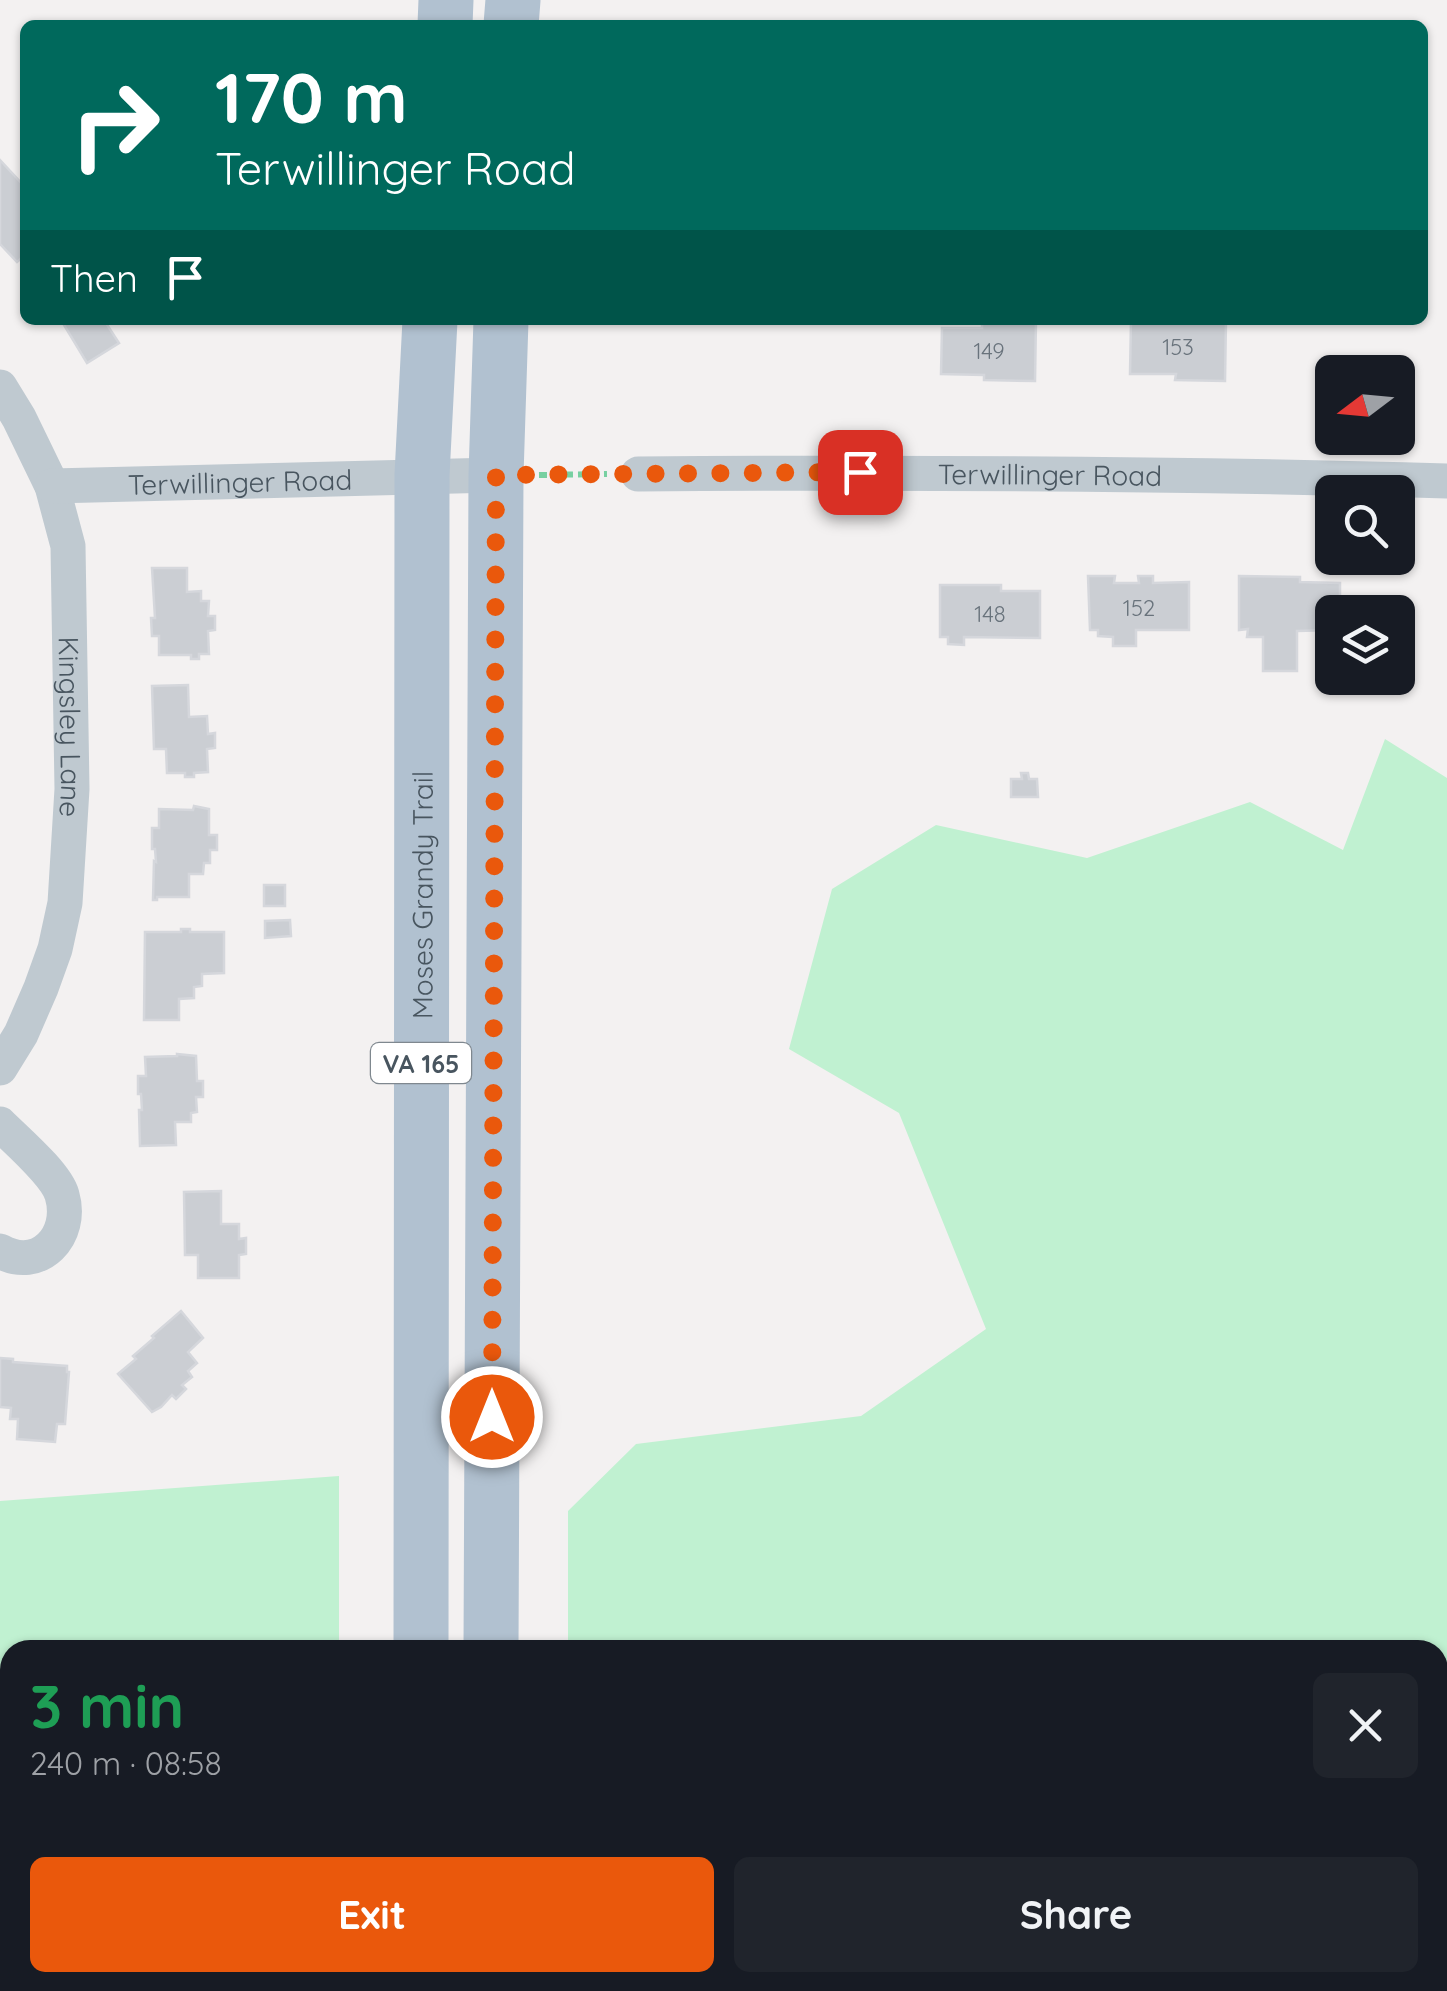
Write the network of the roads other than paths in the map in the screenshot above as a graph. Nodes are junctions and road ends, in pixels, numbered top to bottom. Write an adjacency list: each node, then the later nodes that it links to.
1 (430, 325): 5 (main road, Moses Grandy Trail / VA 165)
2 (501, 325): 6 (main road, VA 165)
3 (0, 388): 8 (street, Kingsley Lane)
4 (638, 474): 7 (street, Terwillinger Road)
5 (422, 475): 6 (street, Terwillinger Road); 8 (street, Terwillinger Road); 12 (main road, Moses Grandy Trail / VA 165)
6 (496, 475): 13 (main road, VA 165)
7 (1447, 481)
8 (52, 486): 9 (street, Kingsley Lane)
9 (0, 1068)
10 (0, 1124): 11 (street)
11 (0, 1252)
12 (421, 1640)
13 (491, 1640)

